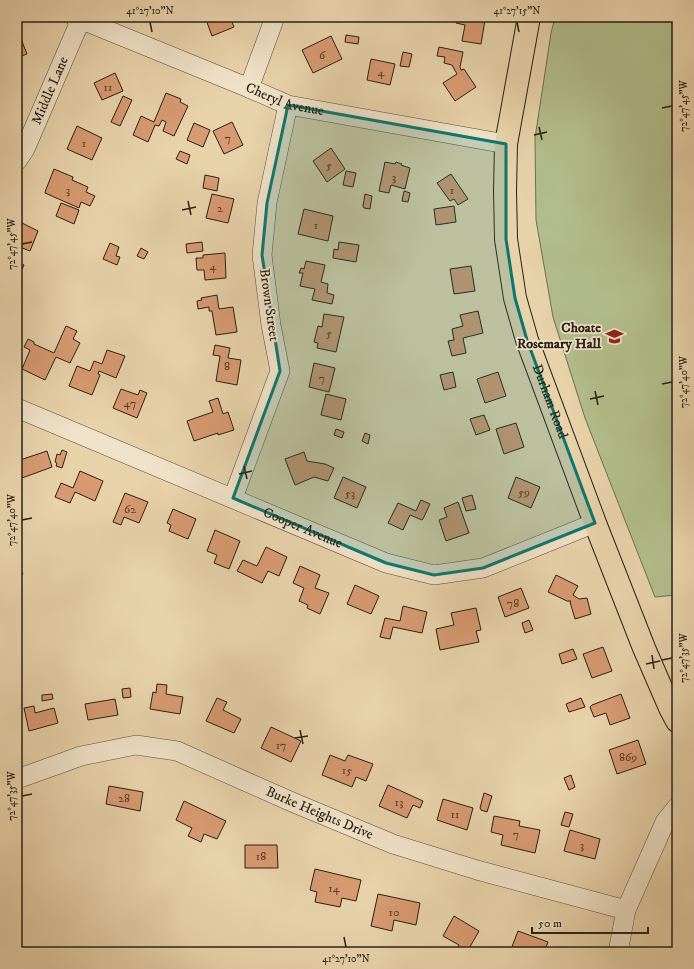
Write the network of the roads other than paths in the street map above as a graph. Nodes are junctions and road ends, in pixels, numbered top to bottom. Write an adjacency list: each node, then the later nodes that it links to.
1 (275, 17): 4 (street)
2 (529, 17): 6 (main road, Durham Road)
3 (78, 18): 4 (street, Cheryl Avenue); 7 (street, Middle Lane)
4 (249, 88): 5 (street, Cheryl Avenue)
5 (288, 105): 6 (street, Cheryl Avenue); 9 (street, Brown Street)
6 (506, 144): 10 (main road, Durham Road)
7 (17, 161)
8 (17, 408): 9 (street, Cooper Avenue)
9 (233, 498): 10 (street, Cooper Avenue)
10 (595, 523): 11 (main road, Durham Road)
11 (677, 721)
12 (17, 779): 14 (street, Burke Heights Drive)
13 (677, 807): 14 (street)
14 (626, 910): 15 (street)
15 (618, 952)

